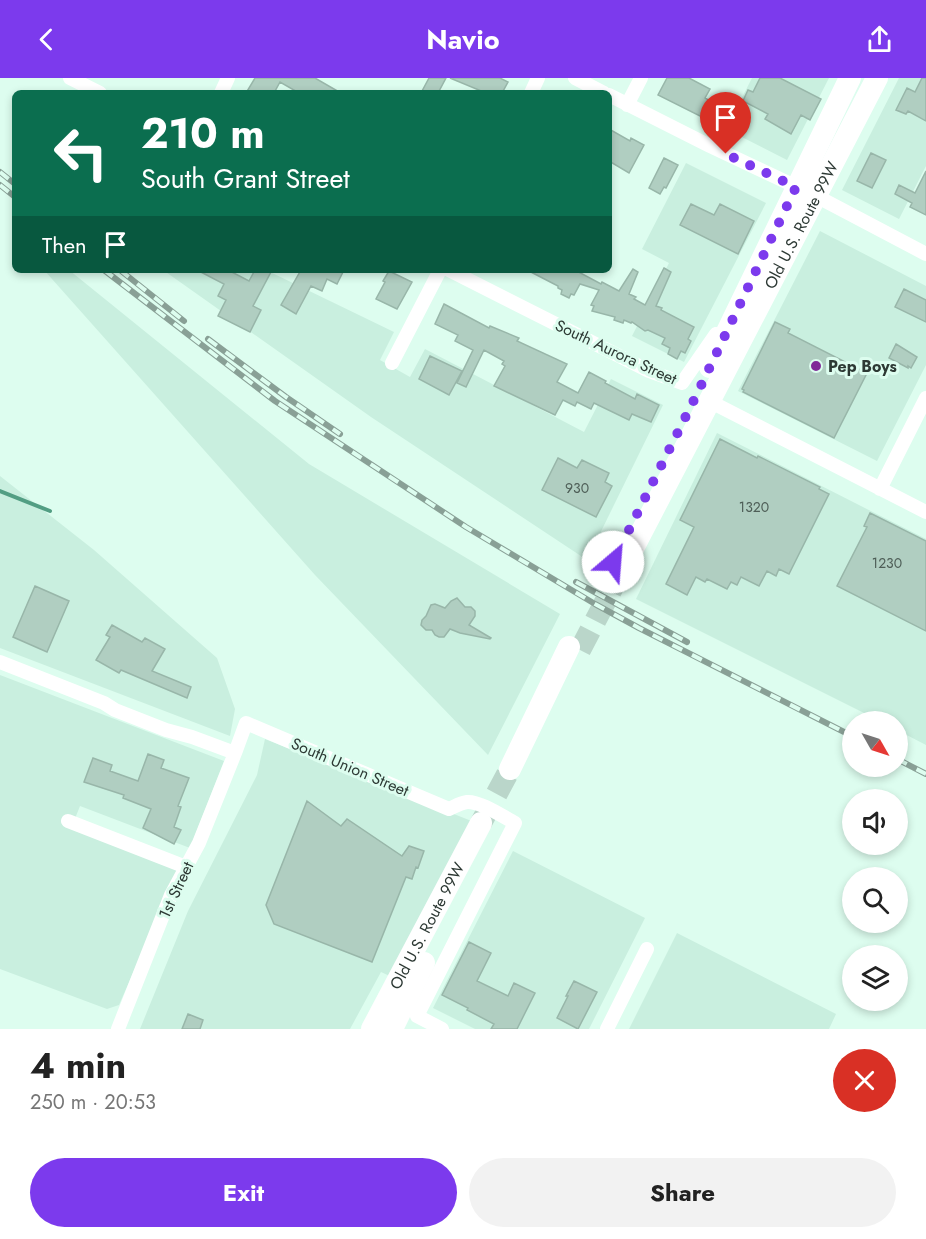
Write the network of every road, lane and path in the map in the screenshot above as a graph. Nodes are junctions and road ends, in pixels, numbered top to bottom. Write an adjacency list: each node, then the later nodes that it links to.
1 (70, 78): 6 (street)
2 (575, 78): 7 (street)
3 (641, 78): 9 (street)
4 (850, 78): 10 (main road, Old U.S. Route 99W)
5 (877, 78): 10 (main road, Old U.S. Route 99W)
6 (94, 90)
7 (598, 90)
8 (612, 97): 9 (street)
9 (627, 105): 10 (street)
10 (806, 192): 11 (street); 14 (main road, Old U.S. Route 99W); 17 (main road, Old U.S. Route 99W)
11 (926, 255)
12 (438, 273): 15 (street)
13 (455, 273): 14 (street, South Aurora Street)
14 (747, 291): 17 (main road, Old U.S. Route 99W)
15 (392, 363)
16 (926, 398): 18 (street)
17 (709, 400): 18 (street)
18 (880, 489): 19 (street)
19 (926, 512)
20 (575, 649): 23 (main road)
21 (0, 662): 22 (street)
22 (235, 753): 25 (street, 1st Street); 30 (street, South Union Street)
23 (516, 771)
24 (68, 821): 25 (street)
25 (186, 867): 27 (street, 1st Street)
26 (647, 949): 31 (street)
27 (118, 1029)
28 (372, 1029): 29 (main road, Old U.S. Route 99W)
29 (392, 1029)
30 (442, 1029)
31 (607, 1029)

